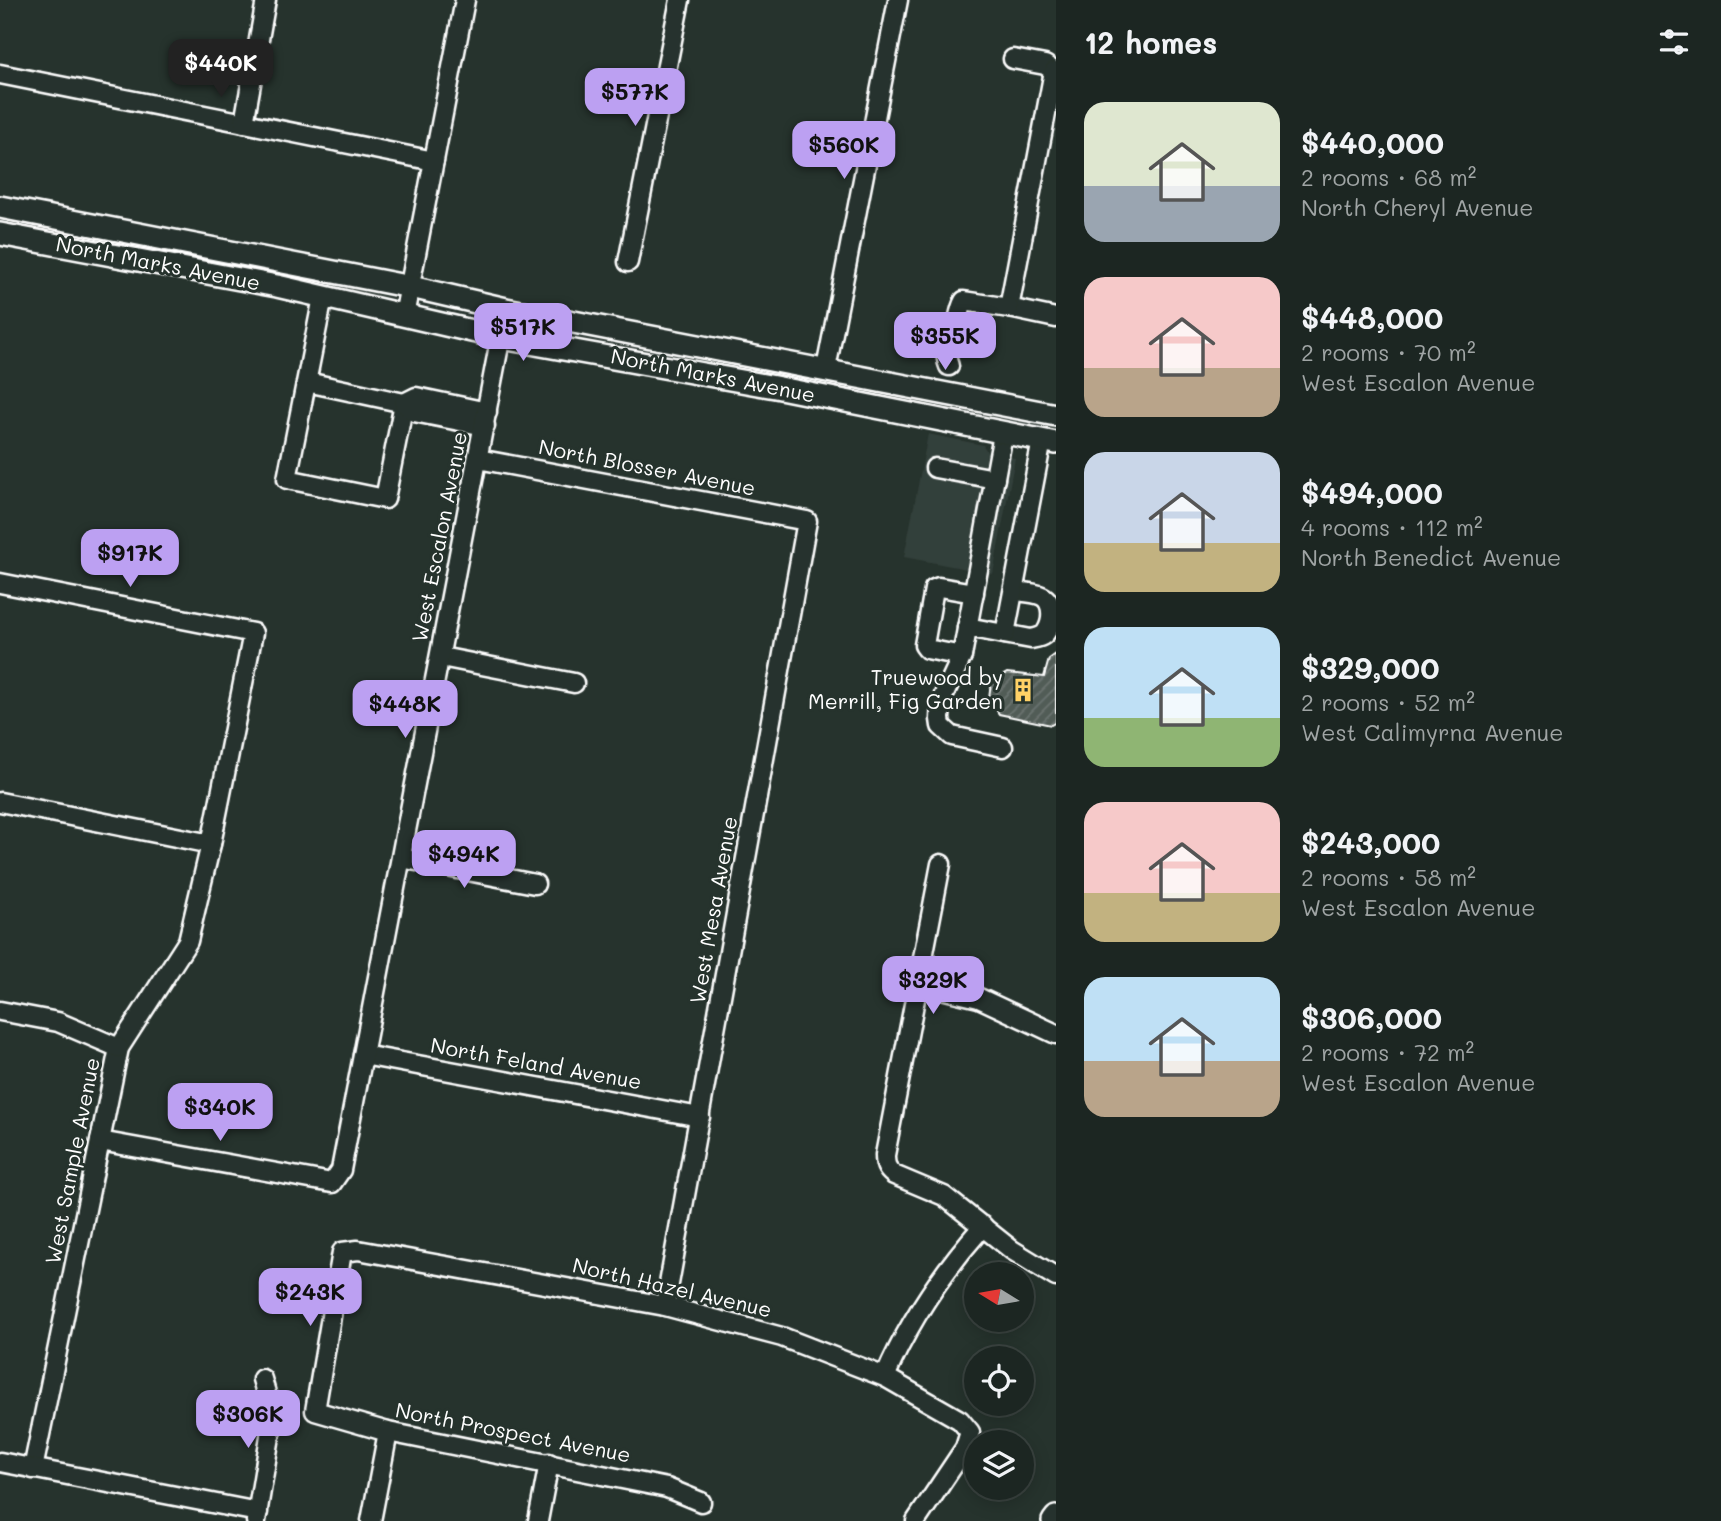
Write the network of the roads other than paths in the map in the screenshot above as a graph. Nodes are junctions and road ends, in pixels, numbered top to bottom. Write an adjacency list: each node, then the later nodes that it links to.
1 (267, 0): 8 (street)
2 (465, 0): 9 (street)
3 (680, 0): 12 (street)
4 (898, 0): 21 (street)
5 (1013, 59): 6 (street)
6 (1055, 71): 15 (street)
7 (0, 74): 8 (street)
8 (244, 123): 9 (street)
9 (434, 161): 13 (street)
10 (0, 206): 13 (main road, North Marks Avenue)
11 (0, 234): 14 (main road, North Marks Avenue)
12 (628, 262)
13 (411, 286): 16 (main road, North Marks Avenue); 17 (street)
14 (323, 297): 17 (main road, North Marks Avenue); 22 (street)
15 (1009, 308): 18 (street); 23 (street)
16 (506, 309): 19 (street, West Escalon Avenue); 21 (main road, North Marks Avenue)
17 (404, 316): 19 (main road, North Marks Avenue)
18 (1056, 318)
19 (502, 338): 20 (main road, North Marks Avenue); 26 (street, West Escalon Avenue)
20 (670, 368): 21 (main road); 27 (main road, North Marks Avenue)
21 (826, 369): 23 (main road, North Marks Avenue)
22 (307, 382): 24 (street); 24 (street)
23 (945, 393): 25 (main road, North Marks Avenue)
24 (404, 403): 26 (street)
25 (1056, 415)
26 (486, 419): 29 (street, West Escalon Avenue)
27 (1003, 434): 28 (main road); 31 (street)
28 (1051, 437): 34 (street)
29 (478, 459): 32 (street, North Blosser Avenue); 39 (street, West Escalon Avenue)
30 (935, 468): 31 (street)
31 (995, 480): 35 (street)
32 (807, 522): 52 (street, West Mesa Avenue)
33 (0, 583): 43 (street, West Sample Avenue)
34 (1014, 590): 37 (street); 37 (street)
35 (974, 593): 36 (street); 38 (street)
36 (967, 627): 37 (street); 38 (street)
37 (1005, 634)
38 (962, 656): 41 (street)
39 (441, 657): 40 (street); 44 (street, West Escalon Avenue)
40 (574, 683)
41 (1003, 747)
42 (0, 802): 43 (street)
43 (211, 844): 50 (street, West Sample Avenue)
44 (401, 858): 46 (street); 51 (street, West Escalon Avenue)
45 (942, 864): 47 (street)
46 (535, 884)
47 (920, 984): 49 (street); 54 (street)
48 (0, 1011): 50 (street)
49 (1056, 1034)
50 (118, 1048): 53 (street, West Sample Avenue)
51 (363, 1055): 52 (street, North Feland Avenue); 53 (street, West Escalon Avenue)
52 (700, 1117): 56 (street, West Mesa Avenue)
53 (100, 1141): 63 (street, West Sample Avenue)
54 (983, 1226): 55 (street); 57 (street)
55 (1056, 1277)
56 (665, 1306): 57 (street, North Hazel Avenue); 59 (street, North Hazel Avenue)
57 (885, 1377): 68 (street, North Hazel Avenue)
58 (262, 1379): 65 (street)
59 (315, 1411): 60 (street, North Prospect Avenue)
60 (388, 1432): 62 (street, North Prospect Avenue); 66 (street)
61 (0, 1462): 63 (street)
62 (549, 1463): 64 (street, North Prospect Avenue); 67 (street)
63 (33, 1468): 65 (street)
64 (702, 1502)
65 (257, 1516)
66 (371, 1521)
67 (538, 1521)
68 (916, 1521)

